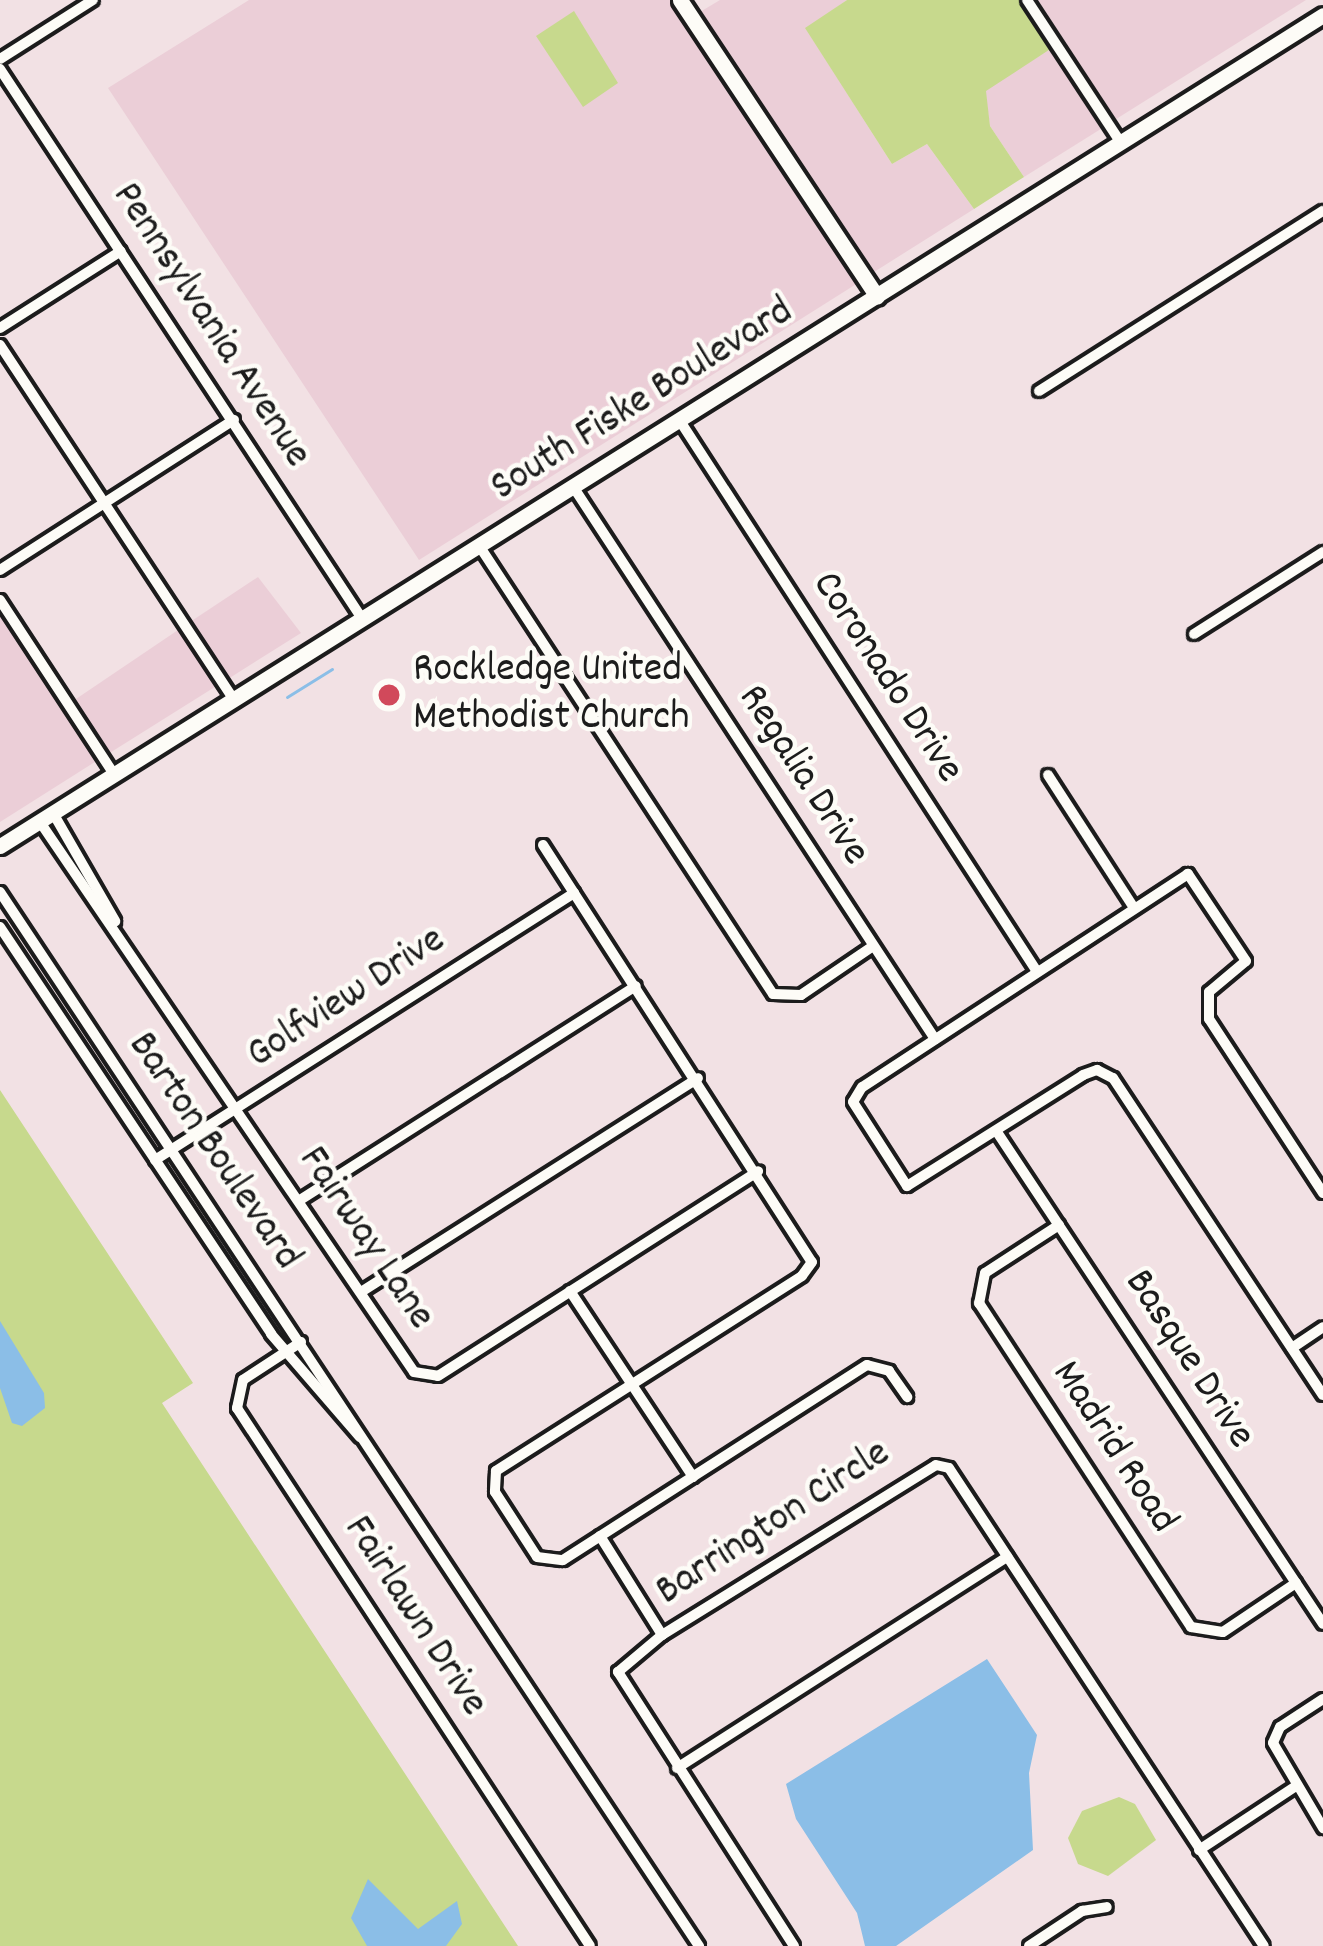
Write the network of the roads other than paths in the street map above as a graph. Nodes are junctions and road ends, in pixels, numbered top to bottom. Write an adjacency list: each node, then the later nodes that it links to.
1 (93, 0): 5 (street)
2 (680, 0): 10 (main road)
3 (1027, 0): 7 (street)
4 (1322, 18): 7 (main road, South Fiske Boulevard)
5 (0, 59)
6 (0, 69): 9 (street, Pennsylvania Avenue)
7 (1121, 143): 10 (main road, South Fiske Boulevard)
8 (1323, 211): 13 (street)
9 (122, 250): 11 (street); 14 (street, Pennsylvania Avenue)
10 (878, 296): 15 (main road, South Fiske Boulevard)
11 (0, 328)
12 (0, 345): 17 (street)
13 (1039, 392)
14 (234, 421): 17 (street); 22 (street, Pennsylvania Avenue)
15 (680, 421): 16 (main road, South Fiske Boulevard); 37 (street, Coronado Drive)
16 (574, 488): 18 (main road, South Fiske Boulevard); 35 (street, Regalia Drive)
17 (106, 503): 20 (street); 24 (street)
18 (480, 547): 22 (main road, South Fiske Boulevard); 35 (street)
19 (1323, 552): 23 (street)
20 (0, 570)
21 (0, 600): 26 (street)
22 (363, 620): 24 (main road, South Fiske Boulevard)
23 (1194, 634)
24 (235, 701): 26 (main road, South Fiske Boulevard)
25 (1048, 775): 32 (street)
26 (115, 776): 27 (main road, South Fiske Boulevard)
27 (46, 818): 29 (main road, South Fiske Boulevard); 41 (street, Fairway Lane)
28 (543, 845): 31 (street)
29 (0, 846)
30 (0, 892): 34 (street, Barton Boulevard)
31 (574, 893): 38 (street); 41 (street, Golfview Drive)
32 (1134, 908): 37 (street); 46 (street)
33 (0, 927): 36 (street, Barton Boulevard)
34 (34, 942): 36 (street); 43 (street, Barton Boulevard)
35 (873, 946): 39 (street, Regalia Drive)
36 (17, 953): 44 (street, Barton Boulevard)
37 (1036, 970): 39 (street)
38 (636, 986): 40 (street); 47 (street)
39 (935, 1039): 42 (street)
40 (698, 1078): 45 (street); 49 (street)
41 (238, 1107): 43 (street, Golfview Drive); 47 (street, Fairway Lane)
42 (997, 1132): 48 (street, Basque Drive); 53 (street)
43 (172, 1149): 44 (street, Golfview Drive); 52 (street, Barton Boulevard)
44 (155, 1160): 54 (street, Barton Boulevard)
45 (758, 1171): 50 (street, Fairway Lane); 55 (street)
46 (1323, 1192)
47 (300, 1200): 49 (street, Fairway Lane)
48 (1060, 1225): 62 (street, Basque Drive); 62 (street, Madrid Road)
49 (361, 1292): 50 (street, Fairway Lane)
50 (570, 1292): 55 (street)
51 (1323, 1327): 53 (street)
52 (302, 1342): 54 (street, Fairlawn Drive); 58 (street, Barton Boulevard)
53 (1292, 1348): 56 (street)
54 (285, 1353): 58 (street, Barton Boulevard); 72 (street, Fairlawn Drive)
55 (632, 1384): 59 (street); 60 (street)
56 (1323, 1395)
57 (907, 1397): 59 (street)
58 (370, 1449): 73 (street, Barton Boulevard)
59 (693, 1477): 60 (street)
60 (600, 1537): 64 (street)
61 (1007, 1557): 64 (street, Barrington Circle); 66 (street); 69 (street, Barrington Circle)
62 (1296, 1583): 63 (street, Basque Drive)
63 (1323, 1624)
64 (662, 1635): 66 (street, Barrington Circle)
65 (1323, 1699): 67 (street)
66 (677, 1768): 74 (street, Barrington Circle)
67 (1296, 1786): 68 (street); 69 (street)
68 (1323, 1828)
69 (1199, 1850): 71 (street, Barrington Circle)
70 (1107, 1907): 75 (street)
71 (1257, 1944)
72 (590, 1946)
73 (699, 1946)
74 (794, 1946)
75 (1029, 1946)

